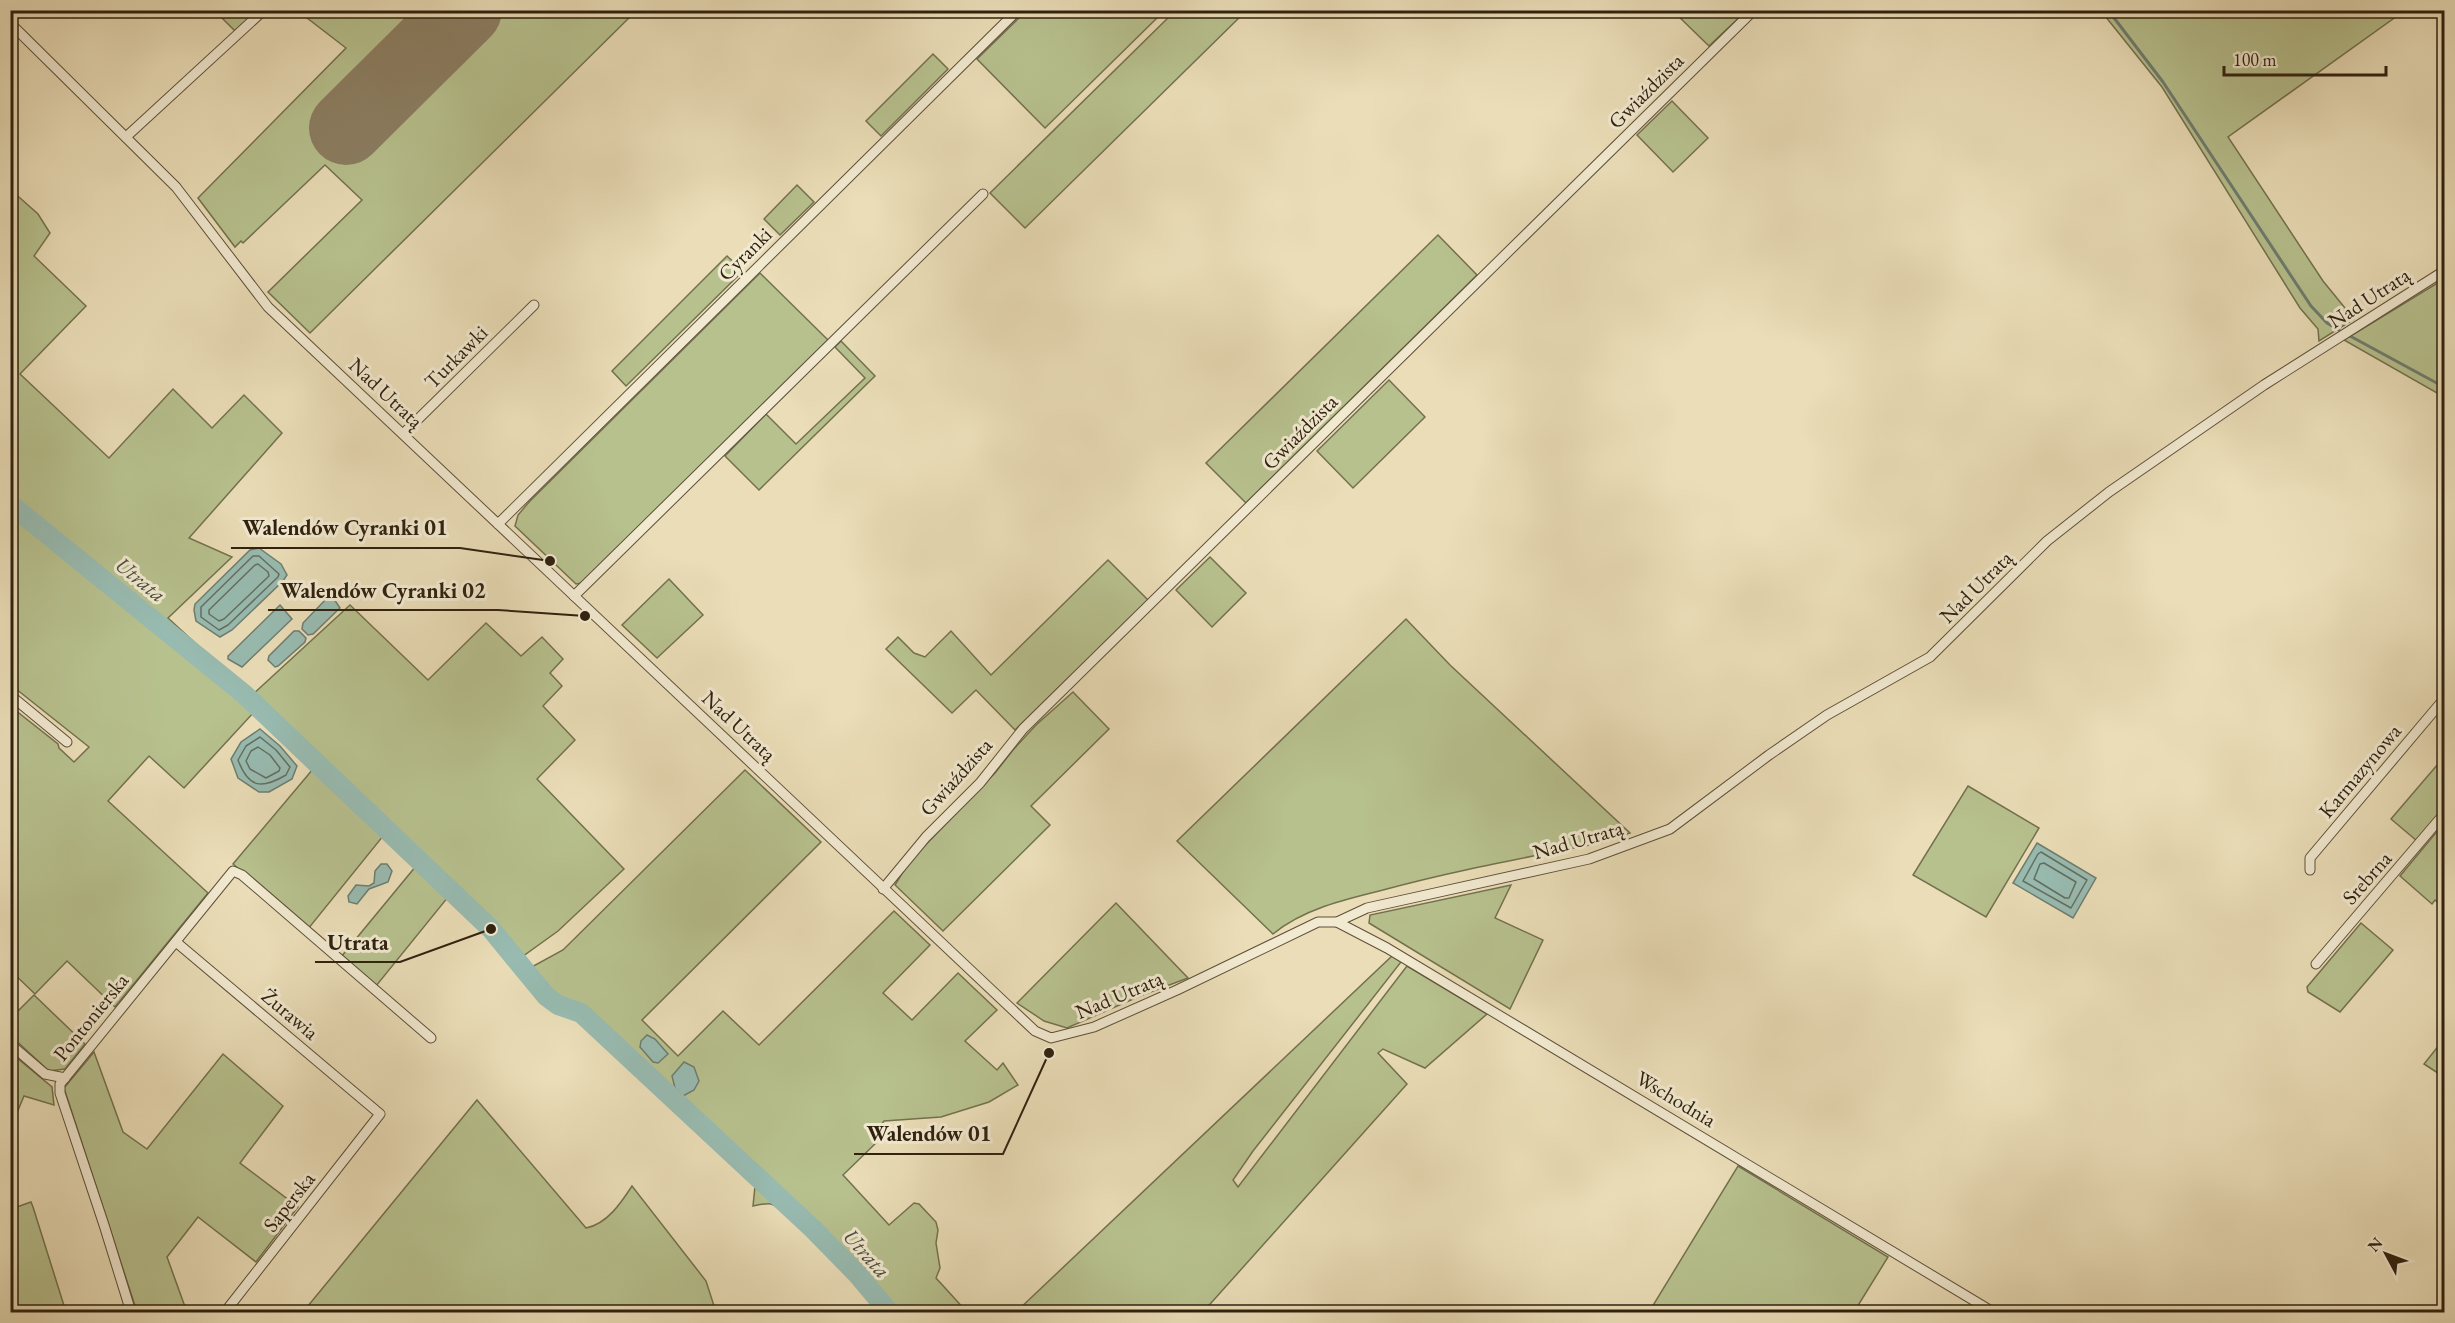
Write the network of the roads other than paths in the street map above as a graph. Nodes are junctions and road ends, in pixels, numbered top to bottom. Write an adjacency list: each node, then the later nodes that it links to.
1 (264, 10): 5 (street)
2 (1018, 10): 10 (street, Cyranki)
3 (1754, 10): 17 (street, Gwiaździsta)
4 (10, 23): 5 (street, Nad Utratą)
5 (126, 137): 9 (street, Nad Utratą)
6 (983, 194): 11 (street)
7 (2445, 271): 18 (street, Nad Utratą)
8 (534, 305): 9 (street, Turkawki)
9 (404, 434): 10 (street, Nad Utratą)
10 (498, 524): 11 (street, Nad Utratą)
11 (574, 596): 17 (street, Nad Utratą)
12 (10, 695): 14 (street)
13 (2445, 699): 16 (street, Karmazynowa)
14 (67, 742)
15 (2445, 814): 20 (street, Srebrna)
16 (2310, 870)
17 (883, 889): 18 (street, Nad Utratą)
18 (1338, 922): 27 (street, Wschodnia)
19 (176, 942): 21 (street, Pontonierska); 23 (street, Pontonierska); 24 (street, Żurawia)
20 (2316, 964)
21 (431, 1038)
22 (10, 1044): 23 (street)
23 (65, 1078): 25 (street, Pontonierska)
24 (380, 1114): 26 (street, Saperska)
25 (131, 1312)
26 (225, 1312)
27 (1994, 1312)

